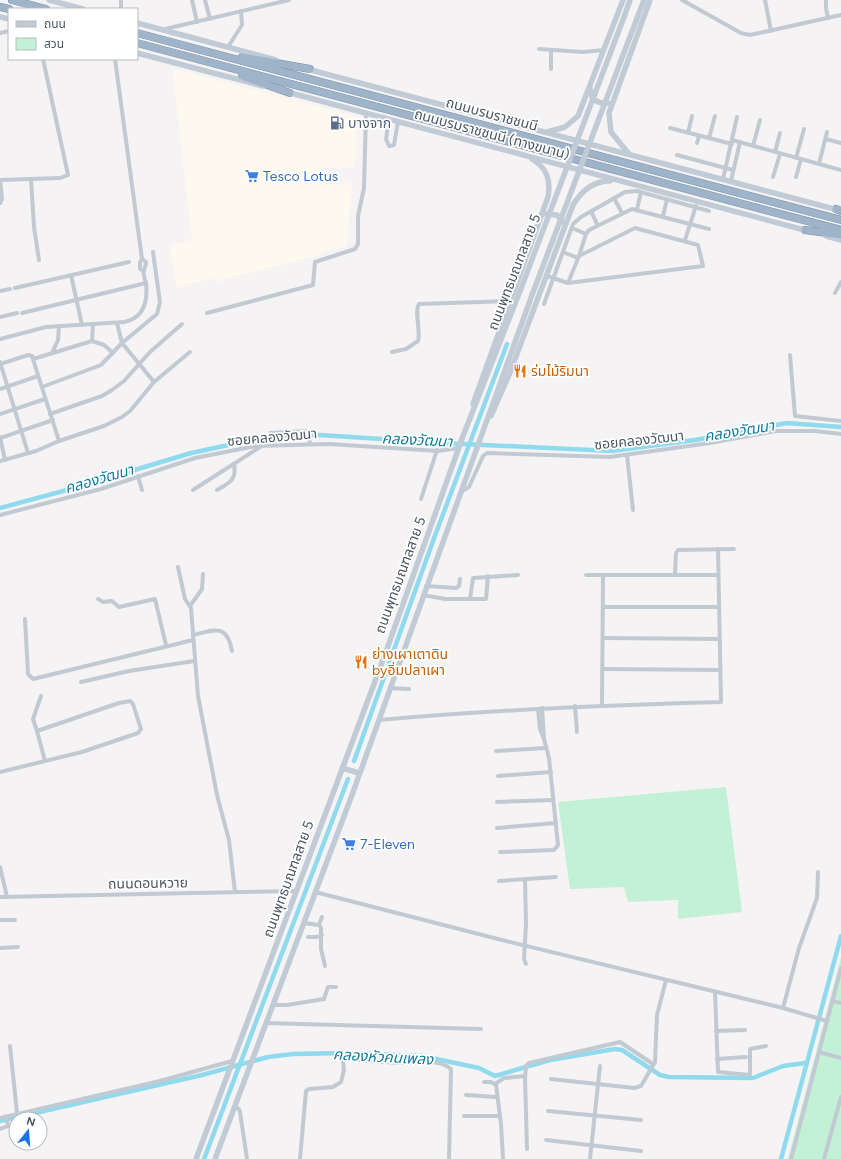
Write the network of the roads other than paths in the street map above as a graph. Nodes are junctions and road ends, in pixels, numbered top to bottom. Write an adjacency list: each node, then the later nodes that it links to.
1 (12, 0): 13 (highway)
2 (49, 0): 14 (main road)
3 (192, 0): 19 (street)
4 (206, 0): 18 (street)
5 (289, 0): 15 (street)
6 (623, 0): 28 (main road)
7 (630, 0): 146 (main road, ถนนพุทธมณฑลสาย 5, bridge)
8 (644, 0): 147 (main road, ถนนพุทธมณฑลสาย 5, bridge)
9 (650, 0): 38 (main road)
10 (682, 0): 22 (street)
11 (765, 0): 22 (street)
12 (826, 0): 17 (street)
13 (42, 8)
14 (79, 8)
15 (241, 11): 18 (street); 25 (street)
16 (841, 14): 17 (street)
17 (828, 18): 22 (street)
18 (210, 19): 19 (street)
19 (197, 22): 21 (street)
20 (138, 23): 21 (main road, ถนนบรมราชชนนี (ทางขนาน))
21 (162, 30): 25 (main road, ถนนบรมราชชนนี (ทางขนาน))
22 (771, 31)
23 (138, 33): 30 (highway, ถนนบรมราชชนนี)
24 (138, 44): 33 (highway, ถนนบรมราชชนนี)
25 (228, 47): 34 (main road, ถนนบรมราชชนนี (ทางขนาน))
26 (540, 49): 27 (street)
27 (552, 50): 28 (street); 35 (street)
28 (604, 50): 36 (main road)
29 (138, 53): 37 (main road, ถนนบรมราชชนนี (ทางขนาน))
30 (214, 53): 34 (highway); 89 (highway, ถนนบรมราชชนนี)
31 (43, 60): 73 (street)
32 (115, 60): 110 (street)
33 (218, 65): 37 (highway); 96 (highway, ถนนบรมราชชนนี)
34 (310, 69): 48 (main road, ถนนบรมราชชนนี (ทางขนาน))
35 (551, 69)
36 (590, 85): 38 (main road); 48 (main road)
37 (290, 93): 39 (main road, ถนนบรมราชชนนี (ทางขนาน))
38 (614, 98): 61 (main road)
39 (366, 114): 43 (main road, ถนนบรมราชชนนี (ทางขนาน)); 117 (street)
40 (692, 116): 49 (street)
41 (715, 116): 53 (street)
42 (736, 117): 55 (street)
43 (389, 119): 45 (main road, ถนนบรมราชชนนี (ทางขนาน)); 45 (street)
44 (760, 120): 59 (street)
45 (398, 122): 64 (main road, ถนนบรมราชชนนี (ทางขนาน))
46 (670, 128): 49 (street)
47 (804, 130): 65 (street)
48 (546, 132): 61 (main road, ถนนบรมราชชนนี (ทางขนาน))
49 (688, 132): 52 (street)
50 (827, 132): 54 (street)
51 (780, 133): 60 (street)
52 (699, 136): 53 (street); 57 (street)
53 (709, 138): 55 (street)
54 (826, 139): 58 (street); 67 (street)
55 (732, 142): 56 (street); 68 (street)
56 (740, 142): 59 (street); 69 (street)
57 (697, 143)
58 (841, 143)
59 (753, 146): 60 (street)
60 (775, 152): 62 (street)
61 (629, 154): 74 (main road, ถนนบรมราชชนนี (ทางขนาน))
62 (780, 154): 65 (street); 71 (street)
63 (677, 155): 68 (street)
64 (527, 156): 75 (main road, ถนนบรมราชชนนี (ทางขนาน)); 87 (main road)
65 (796, 158): 66 (street)
66 (801, 159): 67 (street); 72 (street)
67 (819, 164): 70 (street)
68 (726, 168): 69 (street); 74 (street)
69 (733, 170): 76 (street)
70 (841, 170)
71 (773, 177)
72 (796, 177)
73 (31, 179): 80 (street); 104 (street)
74 (722, 179): 76 (main road, ถนนบรมราชชนนี (ทางขนาน))
75 (620, 181): 81 (main road, ถนนบรมราชชนนี (ทางขนาน)); 92 (main road)
76 (731, 181): 83 (main road, ถนนบรมราชชนนี (ทางขนาน))
77 (641, 192): 78 (street); 79 (street); 82 (street)
78 (614, 198): 84 (street); 86 (street)
79 (667, 199): 81 (street); 88 (street)
80 (0, 203)
81 (696, 205): 85 (street); 90 (street); 95 (main road, ถนนบรมราชชนนี (ทางขนาน))
82 (637, 209): 86 (street); 88 (street)
83 (839, 210)
84 (590, 211): 91 (street); 93 (street)
85 (708, 211)
86 (622, 213): 91 (street)
87 (541, 215): 92 (main road); 115 (main road)
88 (663, 216): 90 (street)
89 (841, 220)
90 (691, 223): 94 (street); 99 (street)
91 (597, 224): 97 (street)
92 (565, 228): 107 (main road)
93 (572, 228): 97 (street); 102 (street)
94 (709, 229)
95 (805, 230): 98 (highway); 100 (main road, ถนนบรมราชชนนี (ทางขนาน))
96 (841, 230)
97 (586, 234): 103 (street)
98 (841, 235)
99 (685, 240): 103 (street); 111 (street)
100 (841, 240)
101 (153, 252): 126 (street)
102 (563, 252): 103 (street); 108 (street)
103 (578, 257): 111 (street)
104 (39, 260)
105 (129, 262): 106 (street)
106 (71, 275): 112 (street); 114 (street)
107 (547, 276): 108 (street); 147 (main road)
108 (553, 278): 111 (street); 116 (street)
109 (841, 282): 113 (street)
110 (146, 283): 114 (street); 119 (street)
111 (568, 283)
112 (0, 291)
113 (834, 293)
114 (77, 300): 118 (street); 122 (street)
115 (510, 301): 128 (street); 146 (main road)
116 (544, 304)
117 (207, 313)
118 (0, 318)
119 (117, 323): 120 (street); 126 (street)
120 (93, 324): 122 (street); 125 (street)
121 (182, 324): 134 (street)
122 (82, 325): 123 (street)
123 (59, 326): 124 (street); 130 (street)
124 (0, 339)
125 (92, 341): 129 (street); 130 (street)
126 (122, 343): 129 (street); 134 (street)
127 (190, 352): 136 (street)
128 (392, 352)
129 (114, 353): 138 (street)
130 (52, 354): 132 (street)
131 (790, 355): 145 (street)
132 (33, 359): 133 (street); 135 (street)
133 (0, 363): 137 (street)
134 (140, 363): 136 (street); 143 (street)
135 (38, 376): 137 (street); 138 (street)
136 (154, 382): 152 (street)
137 (7, 386): 139 (street); 141 (street)
138 (42, 387): 140 (street)
139 (0, 388)
140 (46, 398): 141 (street); 143 (street)
141 (15, 409): 142 (street); 148 (street)
142 (0, 414)
143 (50, 414): 144 (street)
144 (52, 420): 148 (street); 152 (street)
145 (841, 421)
146 (468, 425): 155 (main road, ถนนพุทธมณฑลสาย 5)
147 (483, 430): 166 (main road, ถนนพุทธมณฑลสาย 5)
148 (22, 431): 151 (street); 157 (street)
149 (270, 433): 153 (street)
150 (841, 434): 158 (street, ซอยคลองวัฒนา)
151 (0, 437): 159 (street)
152 (59, 441): 157 (street)
153 (310, 442): 154 (street, ซอยคลองวัฒนา); 156 (street, ซอยคลองวัฒนา)
154 (261, 446): 161 (street); 162 (street, ซอยคลองวัฒนา)
155 (459, 448): 156 (street, ซอยคลองวัฒนา); 211 (main road, ถนนพุทธมณฑลสาย 5)
156 (437, 450): 167 (street)
157 (28, 453): 159 (street)
158 (627, 455): 166 (street, ซอยคลองวัฒนา); 168 (street)
159 (5, 460): 160 (street)
160 (0, 462)
161 (234, 464): 164 (street); 165 (street)
162 (138, 476): 163 (street); 169 (street, ซอยคลองวัฒนา)
163 (142, 490)
164 (193, 490)
165 (217, 490)
166 (460, 492): 181 (main road, ถนนพุทธมณฑลสาย 5)
167 (421, 499)
168 (633, 510)
169 (0, 515)
170 (734, 549): 171 (street)
171 (718, 550): 177 (street); 178 (street)
172 (178, 567): 185 (street)
173 (203, 574): 185 (street)
174 (518, 575): 179 (street)
175 (586, 575): 176 (street)
176 (603, 575): 177 (street); 186 (street)
177 (675, 575): 178 (street)
178 (718, 575): 187 (street)
179 (488, 576): 184 (street); 184 (street)
180 (460, 579): 181 (street)
181 (426, 586): 182 (main road, ถนนพุทธมณฑลสาย 5)
182 (423, 595): 184 (street); 199 (main road, ถนนพุทธมณฑลสาย 5)
183 (98, 599): 193 (street)
184 (470, 599)
185 (190, 606): 189 (street)
186 (603, 607): 187 (street); 190 (street)
187 (718, 607): 191 (street)
188 (25, 619): 193 (street)
189 (193, 635): 192 (street); 194 (street)
190 (603, 638): 191 (street); 196 (street)
191 (719, 639): 197 (street)
192 (193, 640): 193 (street); 195 (street)
193 (166, 646)
194 (232, 651)
195 (194, 660): 198 (street); 227 (street)
196 (603, 669): 197 (street); 202 (street)
197 (720, 670): 202 (street)
198 (81, 682)
199 (390, 688): 200 (street); 205 (main road, ถนนพุทธมณฑลสาย 5)
200 (409, 689)
201 (40, 696): 206 (street)
202 (602, 705): 203 (street)
203 (575, 706): 204 (street); 207 (street)
204 (540, 708): 205 (street); 208 (street)
205 (379, 720): 214 (main road, ถนนพุทธมณฑลสาย 5)
206 (37, 731): 210 (street); 210 (street)
207 (577, 732)
208 (546, 748): 209 (street); 213 (street)
209 (496, 751)
210 (45, 761): 212 (street)
211 (342, 768): 214 (main road); 226 (main road, ถนนพุทธมณฑลสาย 5)
212 (0, 772)
213 (551, 772): 215 (street); 216 (street)
214 (359, 773): 228 (main road, ถนนพุทธมณฑลสาย 5)
215 (498, 776)
216 (552, 800): 217 (street); 218 (street)
217 (497, 802)
218 (556, 822): 219 (street); 220 (street)
219 (497, 828)
220 (500, 852)
221 (0, 867): 230 (street)
222 (818, 872): 250 (street)
223 (556, 877): 224 (street)
224 (525, 879): 225 (street); 238 (street)
225 (499, 881)
226 (296, 891): 227 (street, ถนนดอนหวาย); 264 (main road, ถนนพุทธมณฑลสาย 5)
227 (235, 892): 230 (street, ถนนดอนหวาย)
228 (315, 892): 234 (main road, ถนนพุทธมณฑลสาย 5); 238 (street)
229 (0, 897): 230 (street, ถนนดอนหวาย)
230 (7, 897)
231 (322, 917): 235 (street)
232 (0, 920): 233 (street)
233 (15, 920)
234 (304, 923): 235 (street); 249 (main road, ถนนพุทธมณฑลสาย 5)
235 (319, 925): 236 (street)
236 (322, 935): 237 (street); 242 (street)
237 (308, 937)
238 (525, 946): 241 (street); 244 (street)
239 (18, 947): 240 (street)
240 (0, 948)
241 (526, 964)
242 (325, 966)
243 (841, 968): 247 (street)
244 (666, 980): 246 (street); 265 (street)
245 (336, 987): 249 (street)
246 (715, 992): 250 (street); 255 (street)
247 (832, 1001): 248 (street); 251 (street)
248 (841, 1003)
249 (273, 1005): 252 (main road, ถนนพุทธมณฑลสาย 5)
250 (783, 1008): 251 (street)
251 (827, 1021): 258 (street)
252 (266, 1024): 253 (street); 275 (main road, ถนนพุทธมณฑลสาย 5)
253 (481, 1029)
254 (745, 1030): 255 (street)
255 (716, 1032): 261 (street)
256 (10, 1046): 276 (street)
257 (766, 1046): 261 (street)
258 (819, 1052): 260 (street); 297 (street)
259 (746, 1056): 261 (street)
260 (841, 1058)
261 (717, 1059)
262 (358, 1060): 294 (street)
263 (343, 1061): 293 (street)
264 (232, 1062): 277 (street); 290 (main road, ถนนพุทธมณฑลสาย 5)
265 (653, 1065): 267 (street); 271 (street)
266 (600, 1066): 271 (street)
267 (525, 1076): 270 (street); 288 (street)
268 (551, 1079): 271 (street)
269 (484, 1082): 270 (street)
270 (495, 1084): 273 (street)
271 (598, 1084): 279 (street)
272 (466, 1095): 273 (street)
273 (496, 1097): 281 (street)
274 (841, 1097): 298 (street)
275 (235, 1107): 291 (main road, ถนนพุทธมณฑลสาย 5); 292 (street)
276 (17, 1111)
277 (26, 1111)
278 (548, 1111): 279 (street)
279 (594, 1115): 284 (street); 287 (street)
280 (464, 1116): 281 (street)
281 (500, 1116): 295 (street)
282 (0, 1118): 283 (street)
283 (6, 1118): 285 (street)
284 (641, 1120)
285 (0, 1129)
286 (546, 1140): 287 (street)
287 (591, 1145): 289 (street); 296 (street)
288 (527, 1149)
289 (641, 1151)
290 (196, 1159)
291 (215, 1159)
292 (247, 1159)
293 (300, 1159)
294 (449, 1159)
295 (503, 1159)
296 (590, 1159)
297 (791, 1159)
298 (824, 1159)

